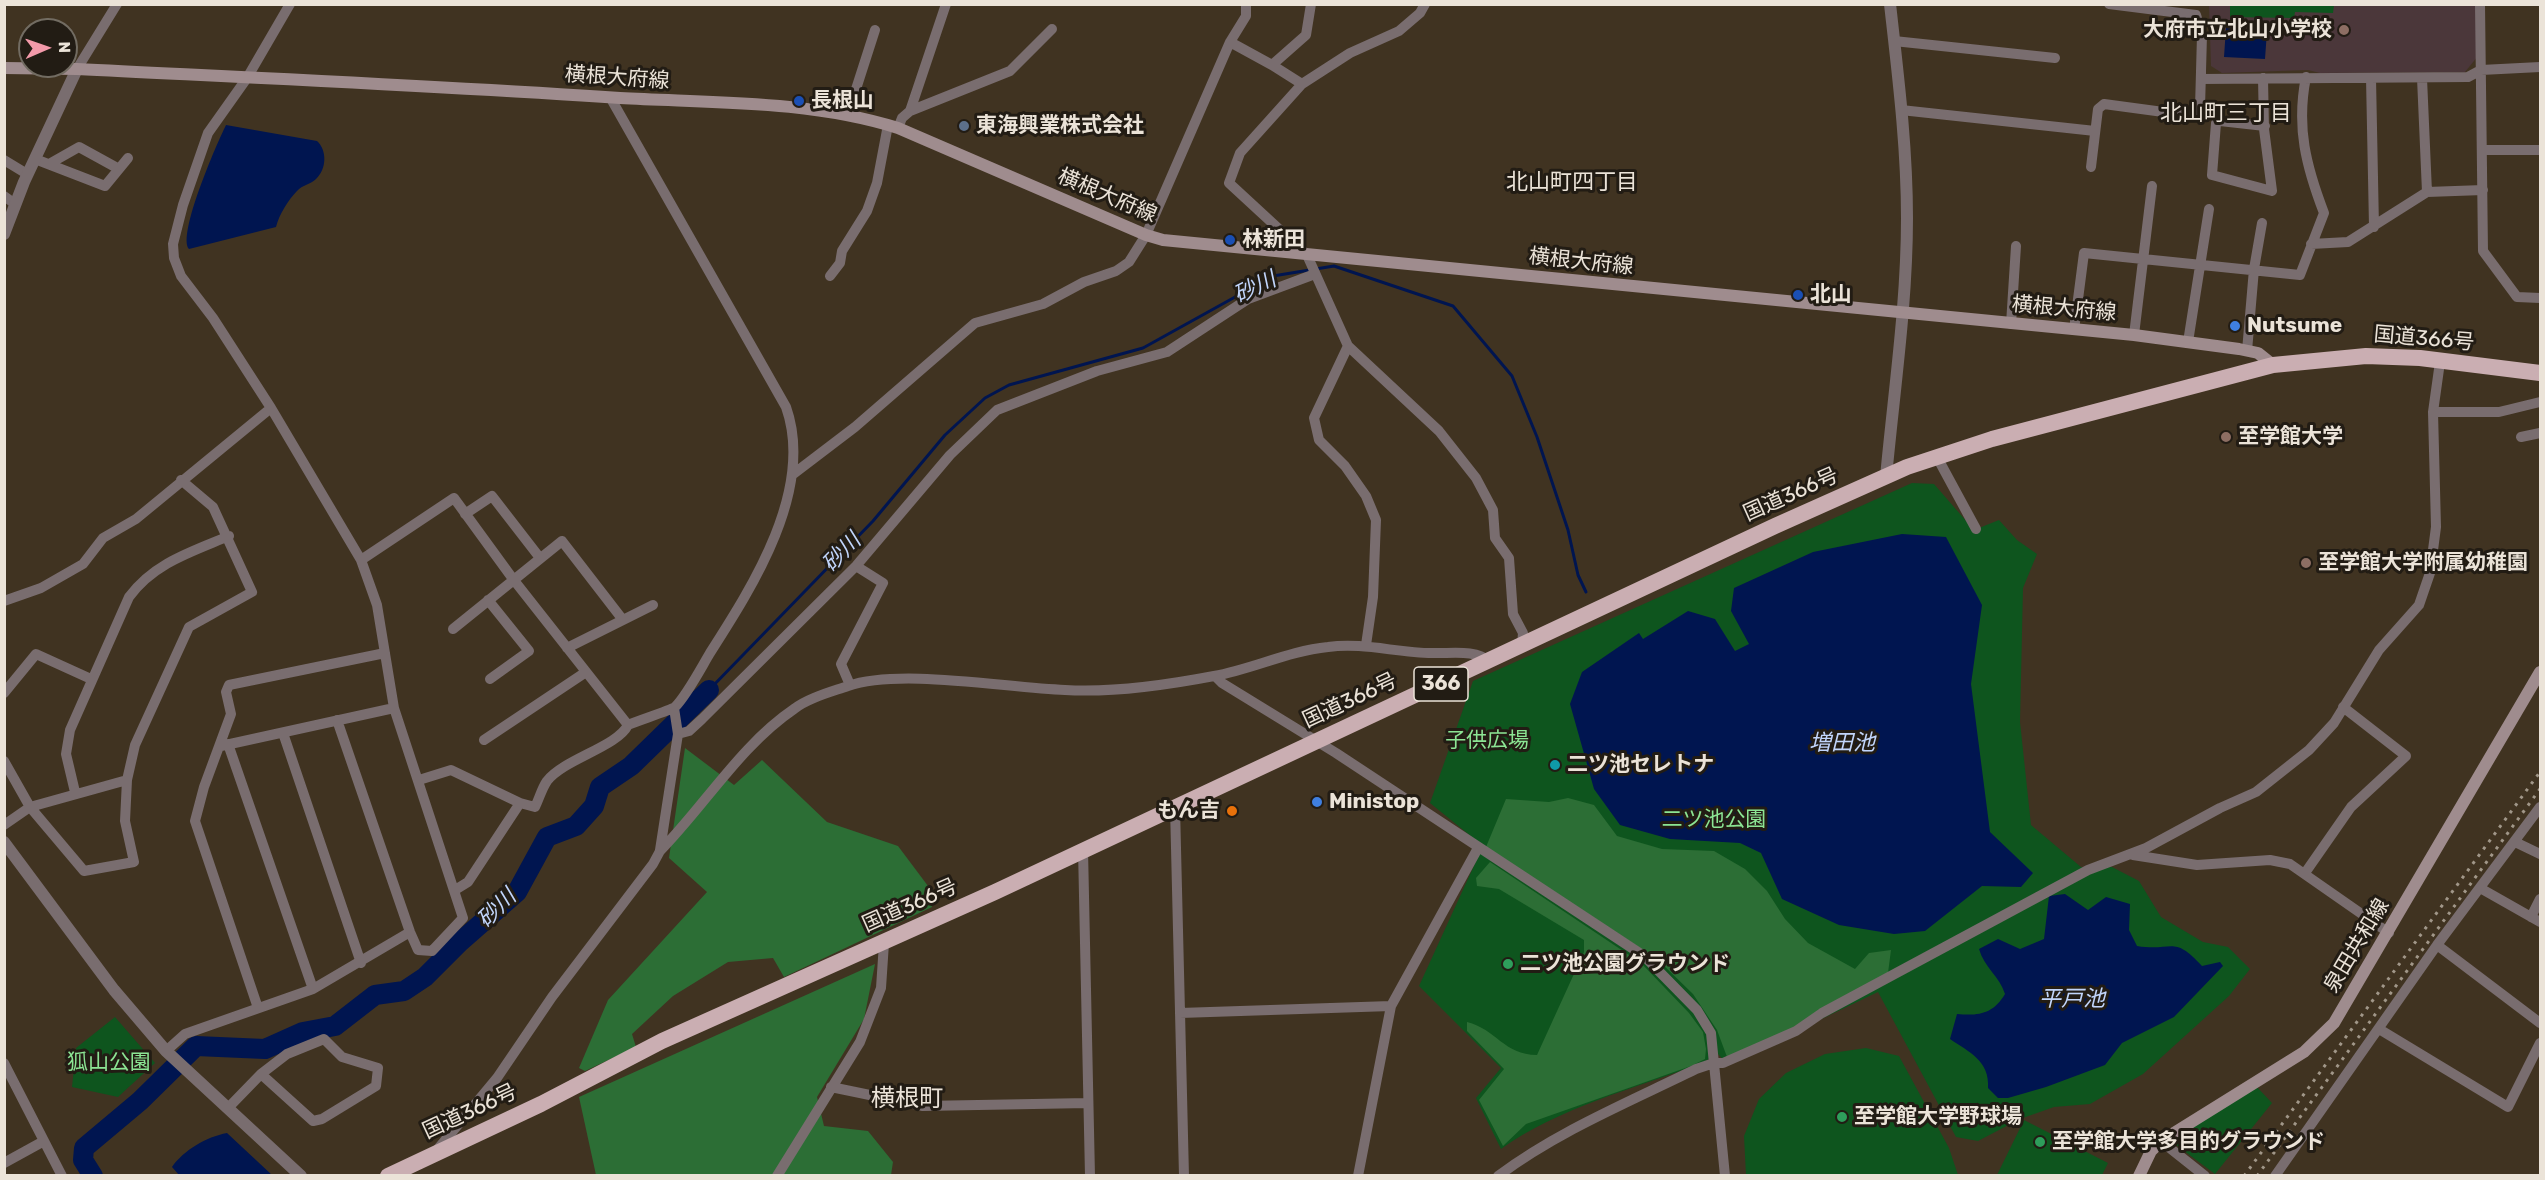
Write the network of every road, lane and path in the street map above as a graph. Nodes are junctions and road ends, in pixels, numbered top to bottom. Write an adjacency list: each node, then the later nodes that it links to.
1 (117, 4): 17 (street)
2 (290, 4): 23 (street)
3 (946, 4): 31 (street)
4 (1246, 4): 14 (street)
5 (1311, 4): 16 (street)
6 (1425, 4): 28 (street)
7 (1890, 4): 13 (street)
8 (2109, 4): 10 (street)
9 (2480, 4): 20 (street)
10 (2127, 6): 27 (street)
11 (1052, 28): 31 (street)
12 (874, 30): 32 (street)
13 (1894, 40): 15 (street); 30 (street)
14 (1230, 42): 16 (street); 54 (street)
15 (2055, 58)
16 (1272, 65): 28 (street)
17 (78, 67)
18 (2541, 67): 20 (street)
19 (78, 69): 23 (main road, 横根大府線)
20 (2481, 70): 26 (street); 36 (street)
21 (2306, 77): 24 (street); 25 (street); 55 (street)
22 (73, 78): 39 (street)
23 (247, 78): 29 (main road, 横根大府線); 75 (street)
24 (2263, 78): 27 (street); 33 (street)
25 (2371, 78): 26 (street); 52 (street)
26 (2422, 78): 47 (street)
27 (2201, 79): 35 (street)
28 (1302, 84): 57 (street)
29 (610, 97): 32 (main road, 横根大府線); 80 (street)
30 (1901, 110): 35 (street); 64 (street)
31 (910, 111): 34 (street)
32 (848, 114): 34 (main road, 横根大府線)
33 (2265, 126): 33 (street)
34 (893, 127): 54 (main road, 横根大府線); 62 (street)
35 (2095, 131): 42 (street)
36 (2483, 150): 37 (street); 46 (street)
37 (2540, 152)
38 (128, 158): 43 (street)
39 (35, 159): 41 (street); 44 (street)
40 (4, 160): 44 (street)
41 (49, 164): 43 (street); 43 (street)
42 (2091, 167)
43 (119, 169)
44 (27, 174): 49 (street)
45 (2152, 186): 58 (street)
46 (2484, 190): 47 (street); 63 (street)
47 (2427, 192): 52 (street)
48 (4, 196): 49 (street)
49 (15, 204): 53 (street)
50 (2209, 209): 59 (street)
51 (2262, 223): 60 (street)
52 (2374, 227): 55 (street)
53 (4, 234)
54 (1146, 235): 57 (main road, 横根大府線); 80 (street)
55 (2311, 244): 60 (street)
56 (2016, 246): 65 (street)
57 (1308, 255): 61 (street); 64 (main road, 横根大府線)
58 (2144, 258): 59 (street); 66 (street); 67 (street)
59 (2202, 264): 60 (street); 68 (street)
60 (2254, 269): 70 (street)
61 (1315, 274): 69 (street); 88 (street)
62 (830, 276)
63 (2541, 298)
64 (1902, 314): 65 (main road, 横根大府線); 81 (street)
65 (2011, 324): 66 (main road, 横根大府線)
66 (2074, 330): 67 (main road, 横根大府線)
67 (2134, 335): 68 (main road, 横根大府線)
68 (2188, 342): 70 (main road, 横根大府線)
69 (1348, 346): 95 (street); 96 (street)
70 (2247, 351): 72 (main road, 横根大府線)
71 (2440, 362): 72 (highway, 国道366号 / 366); 73 (highway, 国道366号 / 366); 76 (street)
72 (2273, 365): 79 (highway, 国道366号 / 366)
73 (2541, 373)
74 (2541, 402): 76 (street)
75 (271, 408): 82 (street); 87 (street)
76 (2433, 412): 107 (street)
77 (2541, 433): 78 (street)
78 (2521, 437)
79 (1937, 457): 81 (highway, 国道366号 / 366); 84 (street)
80 (792, 475): 109 (street)
81 (1886, 477): 96 (highway, 国道366号 / 366)
82 (181, 480): 85 (street); 91 (street)
83 (465, 514): 86 (street); 87 (street); 89 (street)
84 (1976, 529)
85 (229, 536): 103 (street); 118 (street)
86 (540, 558): 89 (street); 93 (street)
87 (361, 560): 98 (street)
88 (856, 566): 105 (street); 112 (street)
89 (513, 579): 90 (street); 97 (street)
90 (488, 600): 94 (street); 104 (street)
91 (4, 601)
92 (653, 605): 93 (street)
93 (623, 620): 97 (street)
94 (453, 629)
95 (1366, 645): 99 (street); 102 (street)
96 (1522, 645): 99 (highway, 国道366号 / 366)
97 (567, 648): 100 (street)
98 (385, 653): 108 (street); 116 (street)
99 (1488, 661): 115 (highway, 国道366号 / 366)
100 (585, 672): 111 (street); 114 (street)
101 (2541, 672): 139 (main road, 泉田共和線)
102 (1215, 676): 105 (street); 115 (street)
103 (92, 679): 106 (street); 120 (street)
104 (490, 679)
105 (850, 685): 130 (street)
106 (4, 693)
107 (2343, 707): 131 (street); 133 (street)
108 (394, 708): 110 (street); 119 (street)
109 (674, 708): 111 (street); 112 (street)
110 (337, 720): 113 (street); 138 (street)
111 (628, 725): 121 (street)
112 (678, 731): 130 (street)
113 (283, 733): 116 (street); 142 (street)
114 (484, 740)
115 (1315, 742): 123 (highway, 国道366号 / 366); 128 (street)
116 (223, 745): 143 (street); 145 (street)
117 (4, 761): 122 (street)
118 (127, 780): 120 (street); 122 (street)
119 (419, 780): 121 (street); 135 (street)
120 (75, 792): 122 (street)
121 (520, 803): 135 (street)
122 (30, 807): 125 (street)
123 (1175, 807): 129 (highway, 国道366号 / 366); 146 (street)
124 (2541, 807): 127 (street)
125 (4, 825)
126 (4, 842): 150 (street)
127 (2515, 842): 132 (street); 134 (street)
128 (1478, 848): 144 (street); 152 (street)
129 (1083, 849): 140 (highway, 国道366号 / 366); 155 (street)
130 (660, 851): 159 (street)
131 (2128, 854): 133 (street); 152 (street)
132 (2541, 854)
133 (2305, 873): 139 (street)
134 (2480, 888): 137 (street); 141 (street)
135 (454, 890): 138 (street)
136 (2541, 899): 137 (street)
137 (2536, 920)
138 (410, 932): 142 (street)
139 (2389, 933): 158 (main road, 泉田共和線)
140 (884, 943): 154 (street); 159 (highway, 国道366号 / 366)
141 (2437, 945): 147 (street); 148 (street)
142 (361, 963): 143 (street)
143 (313, 989): 145 (street)
144 (1391, 1006): 146 (street); 167 (street)
145 (258, 1008): 150 (street)
146 (1180, 1013): 166 (street)
147 (2541, 1023)
148 (2379, 1029): 149 (street); 172 (street)
149 (2541, 1043)
150 (169, 1053): 156 (street)
151 (4, 1063): 157 (street)
152 (1714, 1063): 168 (street); 169 (street)
153 (261, 1074): 153 (street); 156 (street)
154 (831, 1087): 155 (street); 164 (street)
155 (1088, 1103): 165 (street)
156 (228, 1108): 162 (street)
157 (44, 1141): 160 (street); 161 (street)
158 (2161, 1141): 170 (main road, 泉田共和線); 171 (street)
159 (435, 1152): 163 (highway, 国道366号 / 366)
160 (4, 1163)
161 (62, 1176)
162 (301, 1176)
163 (388, 1176)
164 (777, 1176)
165 (1090, 1176)
166 (1184, 1176)
167 (1358, 1176)
168 (1498, 1176)
169 (1725, 1176)
170 (2139, 1176)
171 (2205, 1176)
172 (2275, 1176)

